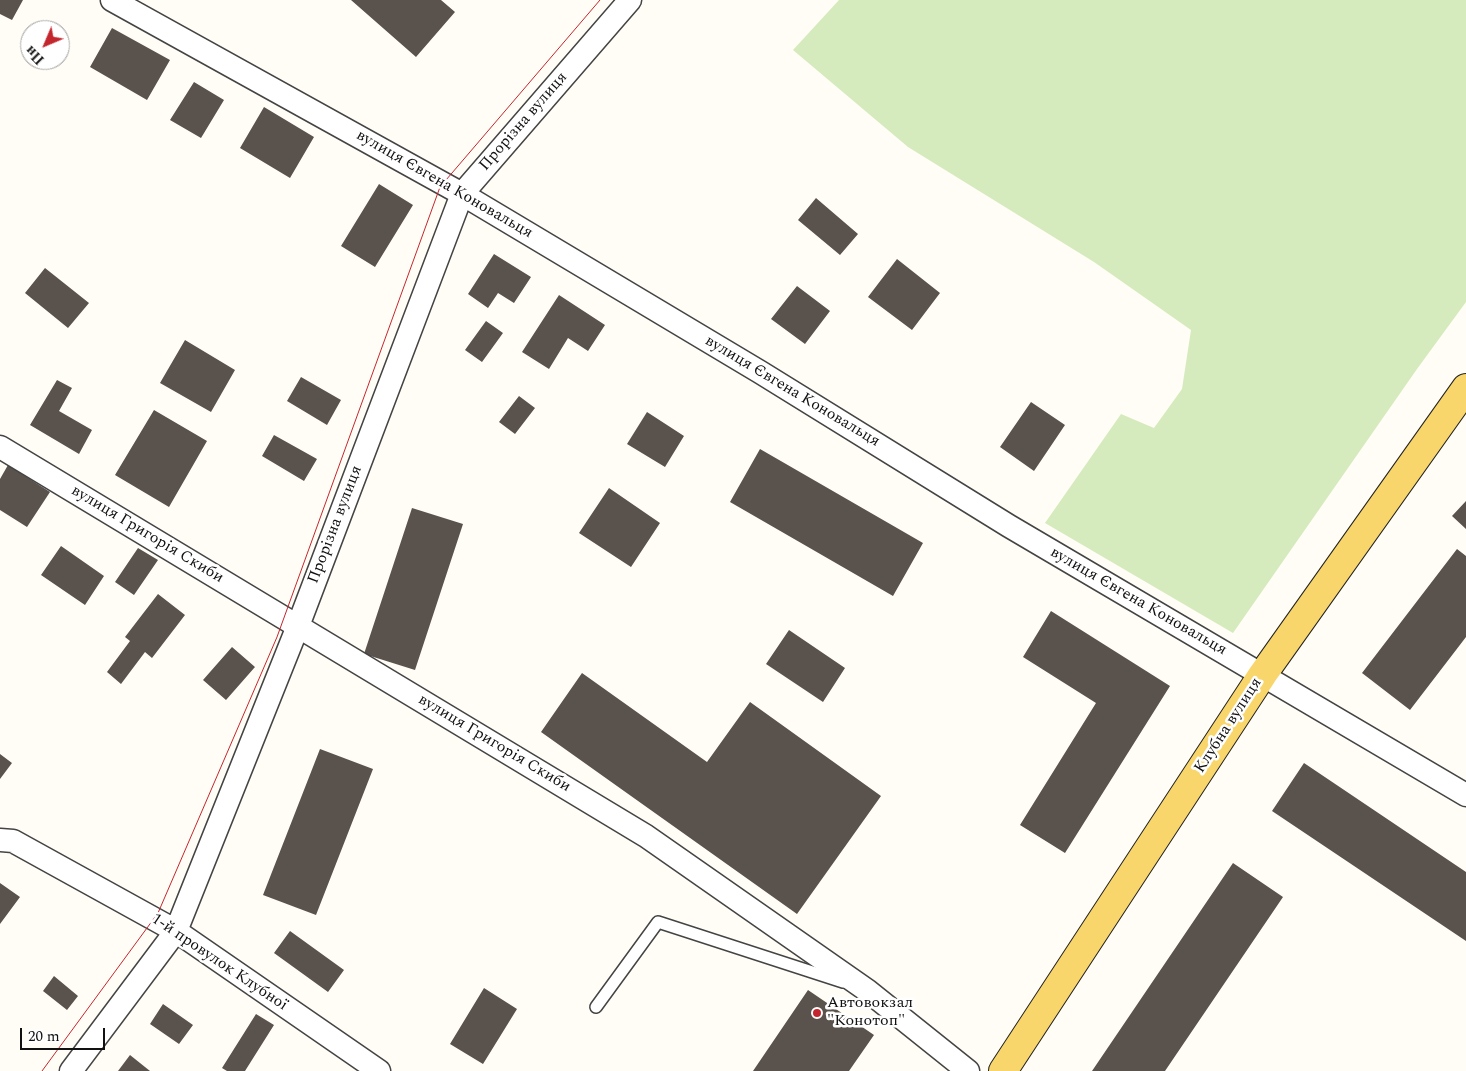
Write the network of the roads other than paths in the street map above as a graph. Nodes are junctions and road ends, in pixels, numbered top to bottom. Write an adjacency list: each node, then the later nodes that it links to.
1 (112, 0): 3 (street, вулиця Євгена Коновальця)
2 (630, 0): 3 (street, Прорізна вулиця)
3 (462, 194): 6 (street, Прорізна вулиця); 7 (street, вулиця Євгена Коновальця)
4 (1466, 388): 7 (main road, Клубна вулиця)
5 (0, 447): 6 (street, вулиця Григорія Скиби)
6 (298, 626): 10 (street, Прорізна вулиця); 11 (street, вулиця Григорія Скиби)
7 (1263, 674): 8 (street, вулиця Євгена Коновальця); 16 (main road, Клубна вулиця)
8 (1466, 795)
9 (0, 840): 10 (street, 1-й провулок Клубної)
10 (176, 931): 13 (street, Прорізна вулиця); 14 (street, 1-й провулок Клубної)
11 (868, 990): 12 (lane); 15 (street, вулиця Григорія Скиби)
12 (596, 1007)
13 (71, 1071)
14 (378, 1071)
15 (968, 1071)
16 (1003, 1071)

